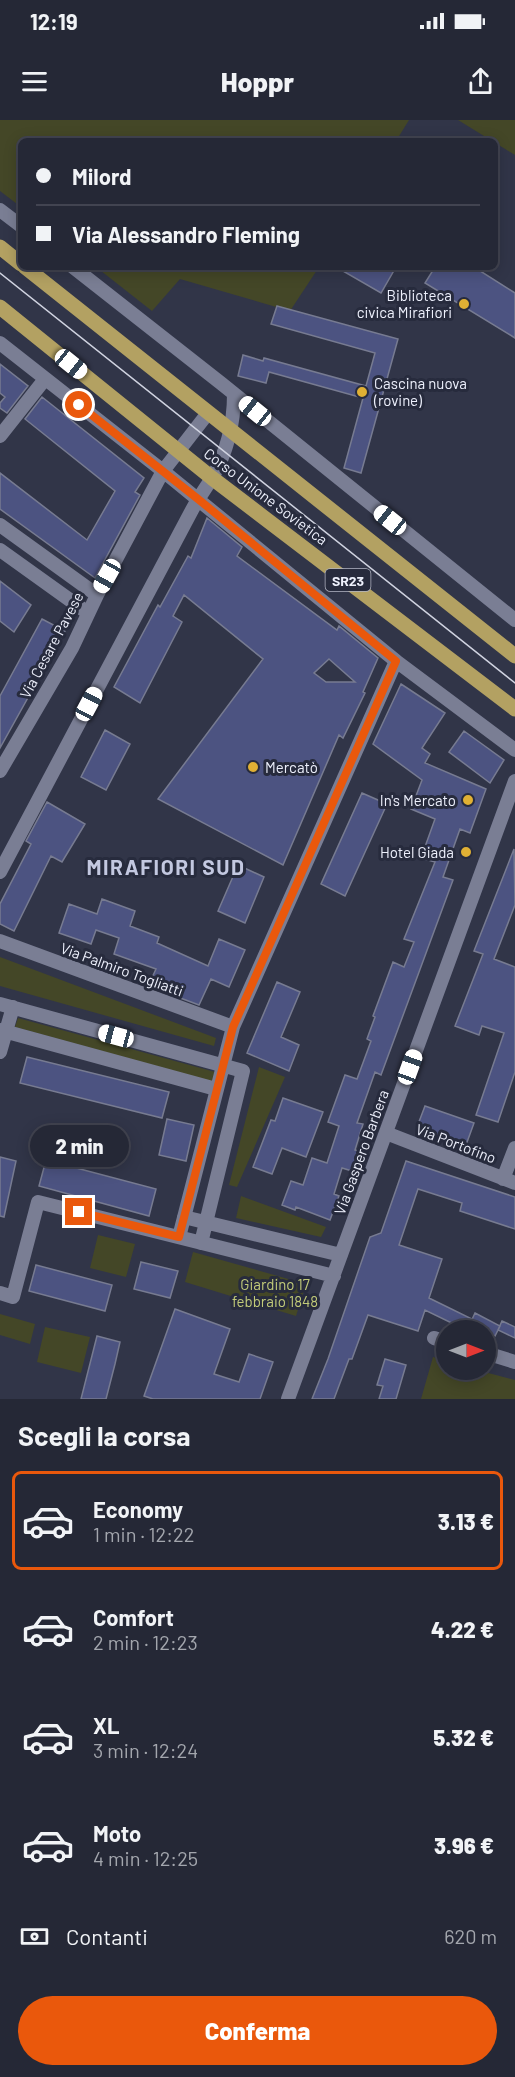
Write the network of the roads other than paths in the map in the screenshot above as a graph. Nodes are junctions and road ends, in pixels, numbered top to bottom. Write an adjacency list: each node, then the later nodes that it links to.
1 (0, 210): 2 (street)
2 (18, 224)
3 (0, 248): 4 (main road)
4 (18, 262)
5 (29, 270): 11 (main road, Corso Unione Sovietica / SR23)
6 (77, 270): 10 (street)
7 (0, 306): 14 (main road, Corso Unione Sovietica / SR23)
8 (0, 343): 9 (street)
9 (45, 379): 13 (street); 15 (street)
10 (234, 394): 12 (street); 22 (street)
11 (208, 413): 12 (main road, Corso Unione Sovietica / SR23); 14 (street, Via Cesare Pavese)
12 (231, 431): 16 (street); 23 (main road, Corso Unione Sovietica / SR23)
13 (0, 436)
14 (178, 450): 15 (street, Via Cesare Pavese); 16 (main road, Corso Unione Sovietica / SR23)
15 (163, 471): 17 (street); 20 (street, Via Cesare Pavese)
16 (212, 478): 17 (street); 25 (main road, Corso Unione Sovietica / SR23)
17 (198, 499): 24 (street); 29 (street)
18 (0, 525): 20 (street)
19 (0, 550): 21 (street)
20 (97, 595): 21 (street, Via Cesare Pavese)
21 (88, 613): 27 (street, Via Cesare Pavese)
22 (515, 620)
23 (515, 656)
24 (396, 661): 26 (street); 32 (street)
25 (515, 709)
26 (515, 750)
27 (0, 771)
28 (515, 781): 37 (street, Via Gaspero Barbera)
29 (0, 872)
30 (0, 941): 32 (street, Via Palmiro Togliatti)
31 (6, 1006): 33 (street); 35 (street)
32 (233, 1027): 35 (street)
33 (3, 1031): 34 (street); 36 (street)
34 (0, 1052)
35 (223, 1065): 36 (street); 41 (street)
36 (216, 1089): 40 (street)
37 (386, 1133): 39 (street, Via Portofino); 44 (street, Via Gaspero Barbera)
38 (515, 1148): 39 (street)
39 (509, 1181)
40 (184, 1217): 41 (street); 42 (street)
41 (206, 1222): 43 (street); 44 (street)
42 (179, 1237): 43 (street); 46 (street)
43 (201, 1243): 45 (street)
44 (340, 1255): 45 (street, Via Gaspero Barbera)
45 (334, 1276): 49 (street, Via Gaspero Barbera)
46 (0, 1293)
47 (496, 1356): 48 (street)
48 (515, 1362)
49 (288, 1399)

